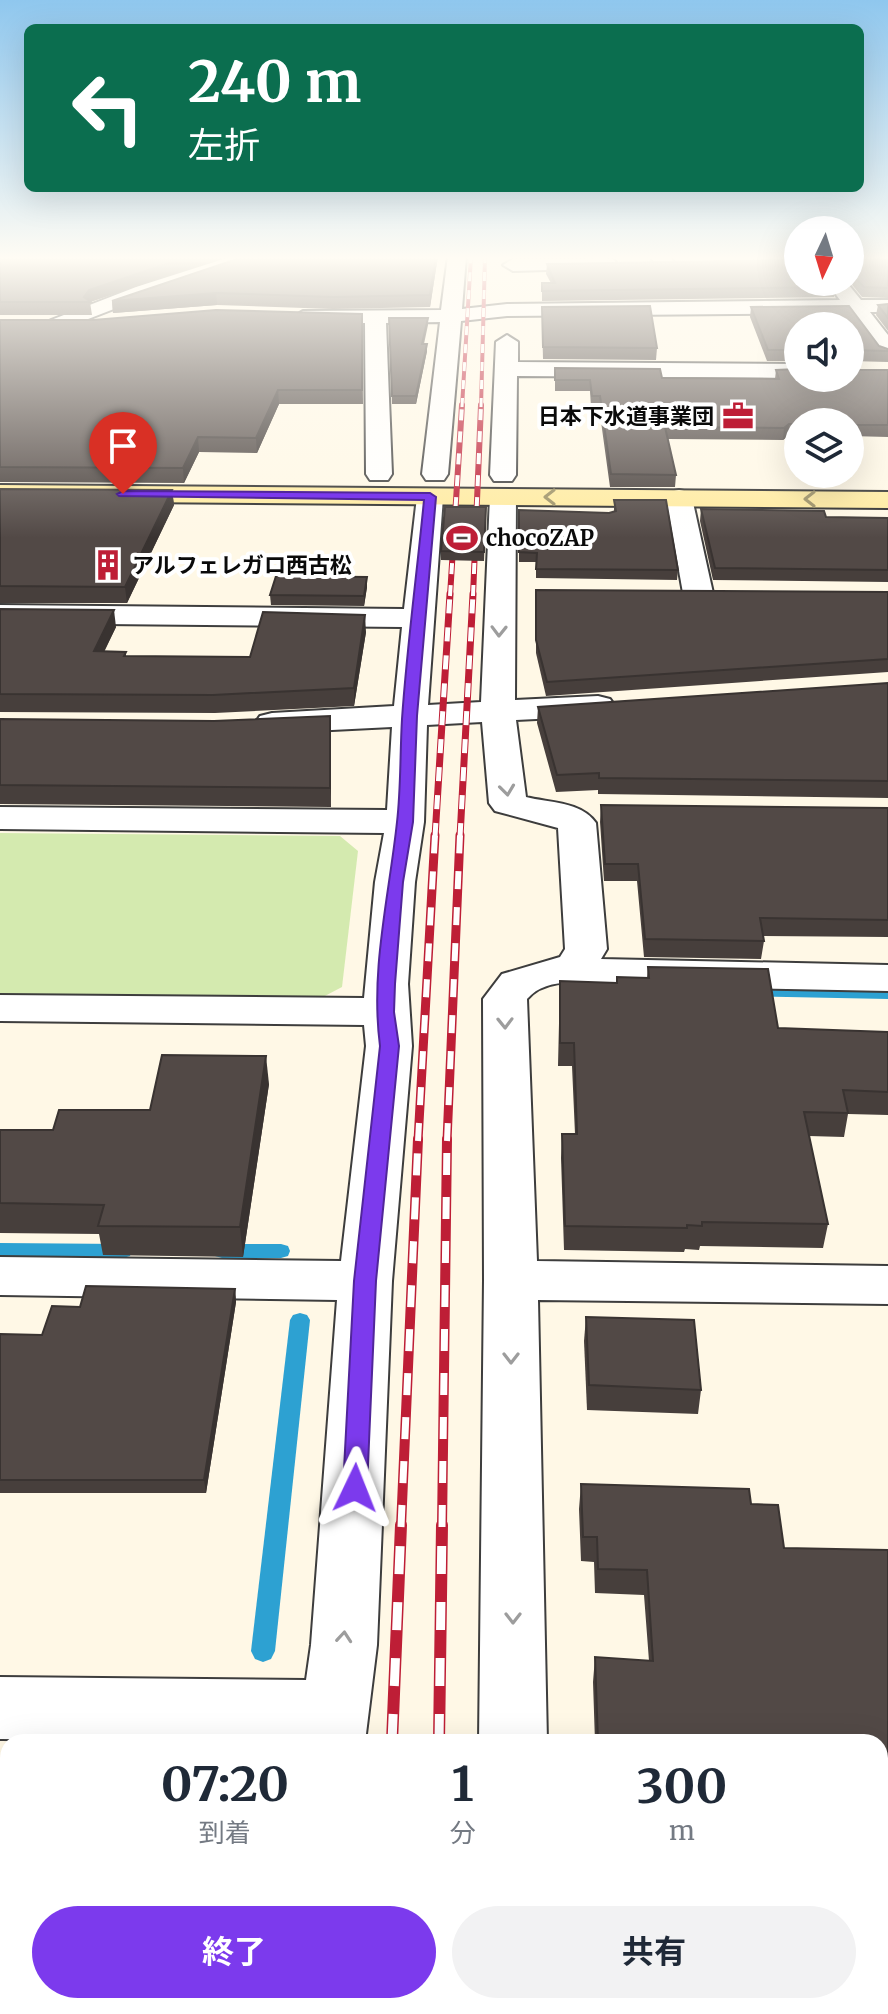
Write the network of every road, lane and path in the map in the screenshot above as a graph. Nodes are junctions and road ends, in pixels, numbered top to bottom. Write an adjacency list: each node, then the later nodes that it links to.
1 (376, 350): 7 (street)
2 (449, 350): 8 (street)
3 (506, 350): 4 (street)
4 (506, 369): 5 (street); 9 (street)
5 (784, 371)
6 (0, 471): 7 (street)
7 (379, 474): 8 (street)
8 (432, 486): 9 (street); 10 (street); 19 (street)
9 (503, 486): 11 (street); 12 (street, one-way to 9); 13 (street)
10 (0, 493)
11 (887, 497): 12 (street, one-way to 12)
12 (679, 498): 16 (street)
13 (500, 590): 14 (street); 21 (street, one-way to 21)
14 (532, 590)
15 (667, 592): 16 (street)
16 (698, 593): 17 (street)
17 (729, 593)
18 (0, 614): 19 (street)
19 (418, 618): 22 (street)
20 (633, 703): 21 (street)
21 (498, 712): 22 (street); 25 (street, one-way to 25)
22 (410, 716): 23 (street); 27 (street)
23 (245, 724)
24 (613, 808): 25 (street)
25 (565, 814): 28 (street)
26 (0, 818): 27 (street)
27 (405, 822): 31 (street)
28 (575, 966): 29 (street); 33 (street, one-way to 33)
29 (888, 978)
30 (0, 1008): 31 (street)
31 (385, 1012): 34 (street)
32 (0, 1276): 34 (street)
33 (511, 1280): 35 (street); 38 (street, one-way to 38)
34 (365, 1281): 37 (street, one-way to 34)
35 (888, 1285)
36 (0, 1708): 37 (street)
37 (333, 1727)
38 (513, 1734)

